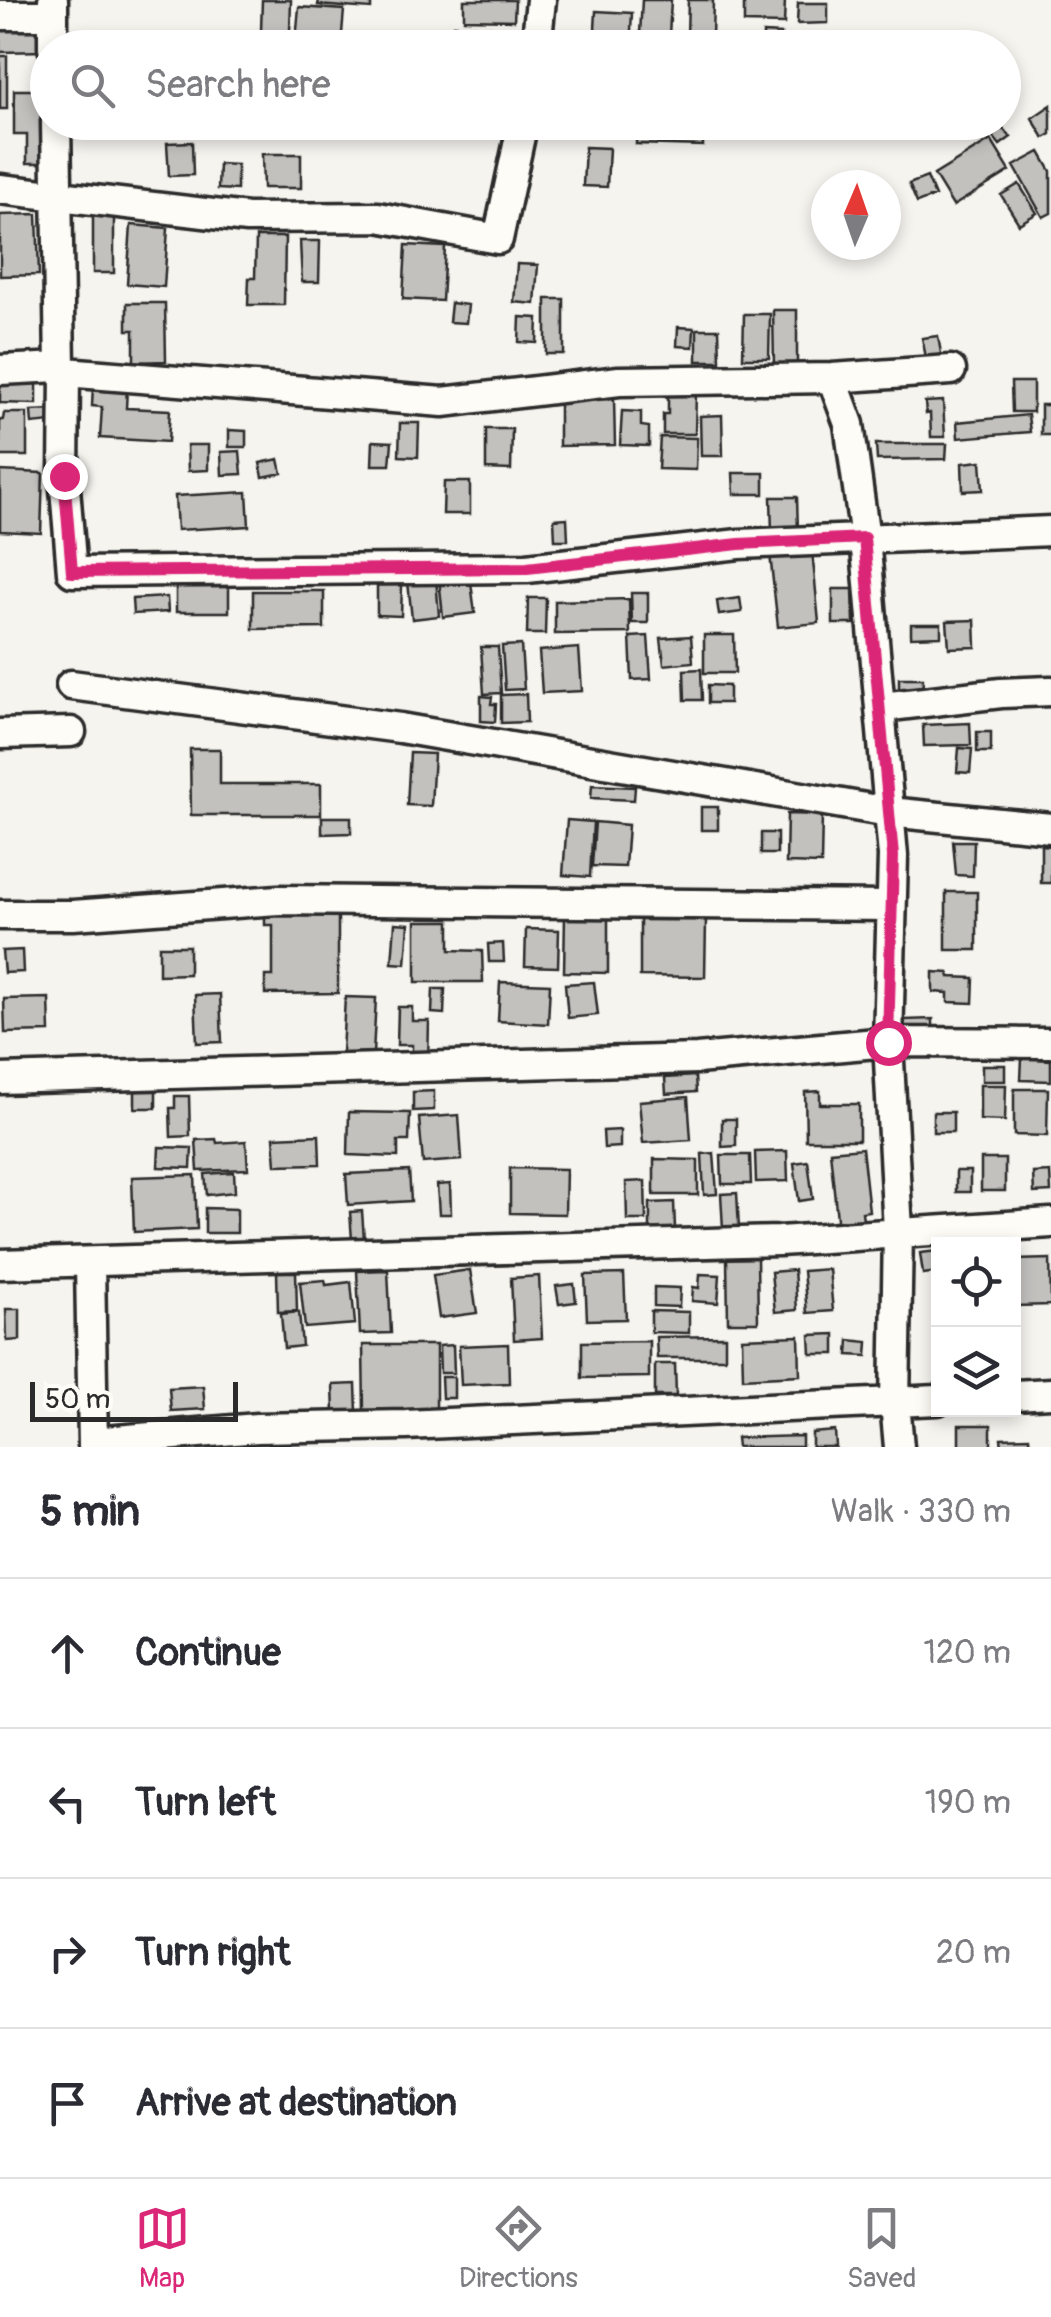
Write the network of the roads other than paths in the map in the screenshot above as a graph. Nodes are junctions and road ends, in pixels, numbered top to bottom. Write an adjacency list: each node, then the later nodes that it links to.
1 (540, 0): 4 (street)
2 (52, 7): 3 (street)
3 (0, 15)
4 (538, 30)
5 (56, 140): 8 (street)
6 (519, 140): 8 (street)
7 (0, 190): 8 (street)
8 (58, 194): 10 (street)
9 (0, 370): 10 (street)
10 (62, 370): 12 (street); 14 (street)
11 (950, 370): 12 (street)
12 (832, 378): 14 (street)
13 (1051, 532): 14 (street)
14 (864, 538): 17 (street)
15 (71, 685): 20 (street)
16 (1051, 691): 17 (street)
17 (882, 706): 20 (street)
18 (3, 730): 19 (street)
19 (71, 732)
20 (889, 812): 21 (street); 22 (street)
21 (1051, 828)
22 (891, 906): 23 (street); 24 (street)
23 (0, 915)
24 (888, 1042): 25 (street); 26 (street); 28 (street)
25 (1051, 1043)
26 (0, 1079)
27 (1051, 1222): 28 (street)
28 (898, 1231): 30 (street); 34 (street)
29 (0, 1264): 30 (street)
30 (90, 1264): 35 (street)
31 (1051, 1393): 32 (street)
32 (1021, 1395)
33 (931, 1400): 34 (street)
34 (894, 1403): 35 (street); 36 (street)
35 (93, 1445)
36 (898, 1447)

